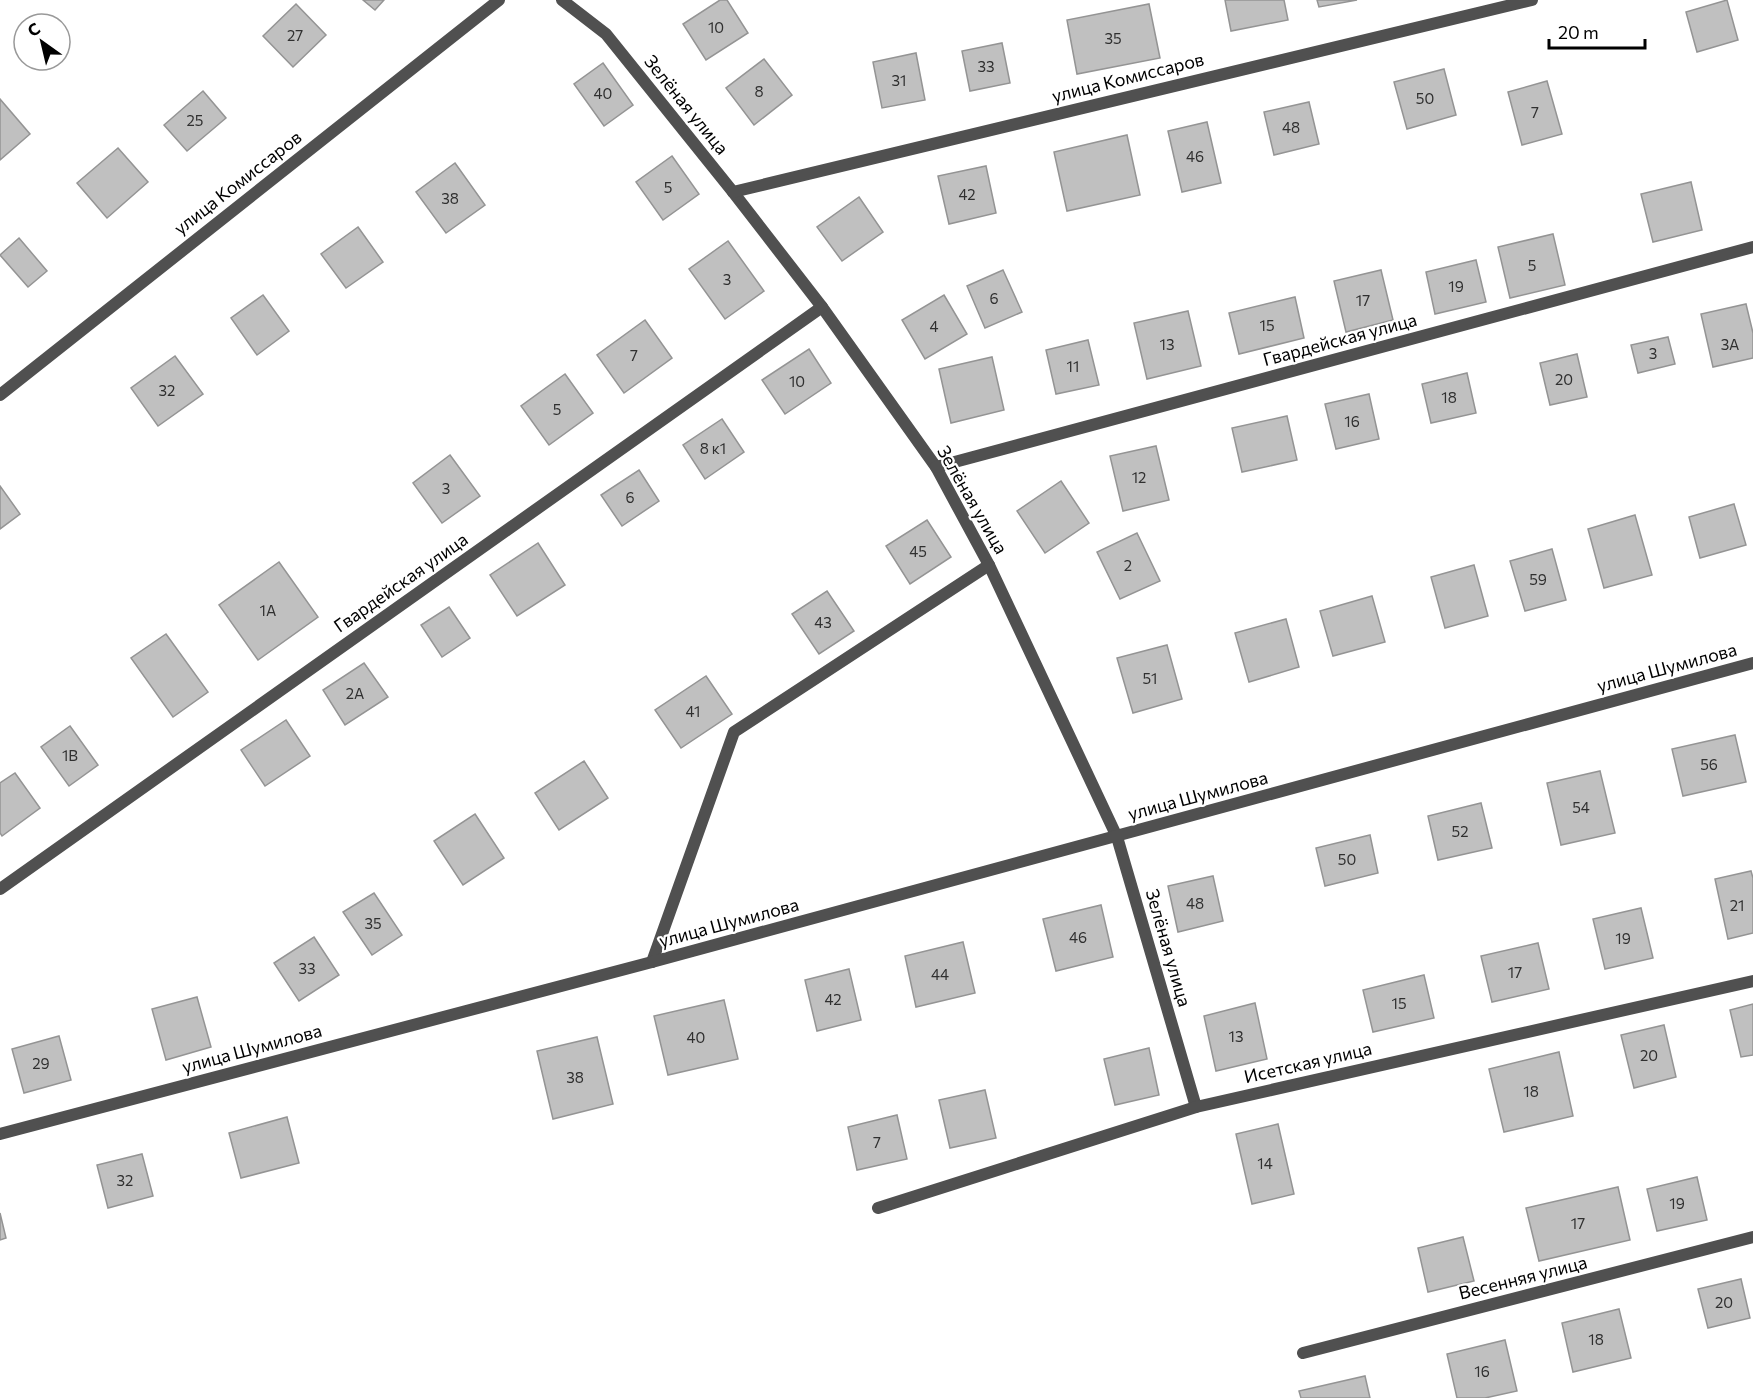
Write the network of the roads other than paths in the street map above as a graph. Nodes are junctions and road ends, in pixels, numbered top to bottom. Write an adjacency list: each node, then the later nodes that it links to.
1 (499, 0): 7 (street, улица Комиссаров)
2 (562, 0): 4 (street, Зелёная улица)
3 (1532, 0): 4 (street, улица Комиссаров)
4 (733, 192): 6 (street, Зелёная улица)
5 (1753, 247): 8 (street, Гвардейская улица)
6 (822, 307): 8 (street, Зелёная улица); 12 (street, Гвардейская улица)
7 (0, 395)
8 (936, 467): 9 (street, Зелёная улица)
9 (989, 565): 11 (street, Зелёная улица); 13 (street, улица Шумилова)
10 (1753, 663): 11 (street, улица Шумилова)
11 (1117, 837): 13 (street, улица Шумилова); 15 (street, Зелёная улица)
12 (0, 889)
13 (652, 962): 16 (street, улица Шумилова)
14 (1753, 981): 15 (street, Исетская улица)
15 (1196, 1107): 17 (street, Исетская улица)
16 (0, 1134)
17 (878, 1208)
18 (1753, 1237): 19 (street, Весенняя улица)
19 (1302, 1353)

